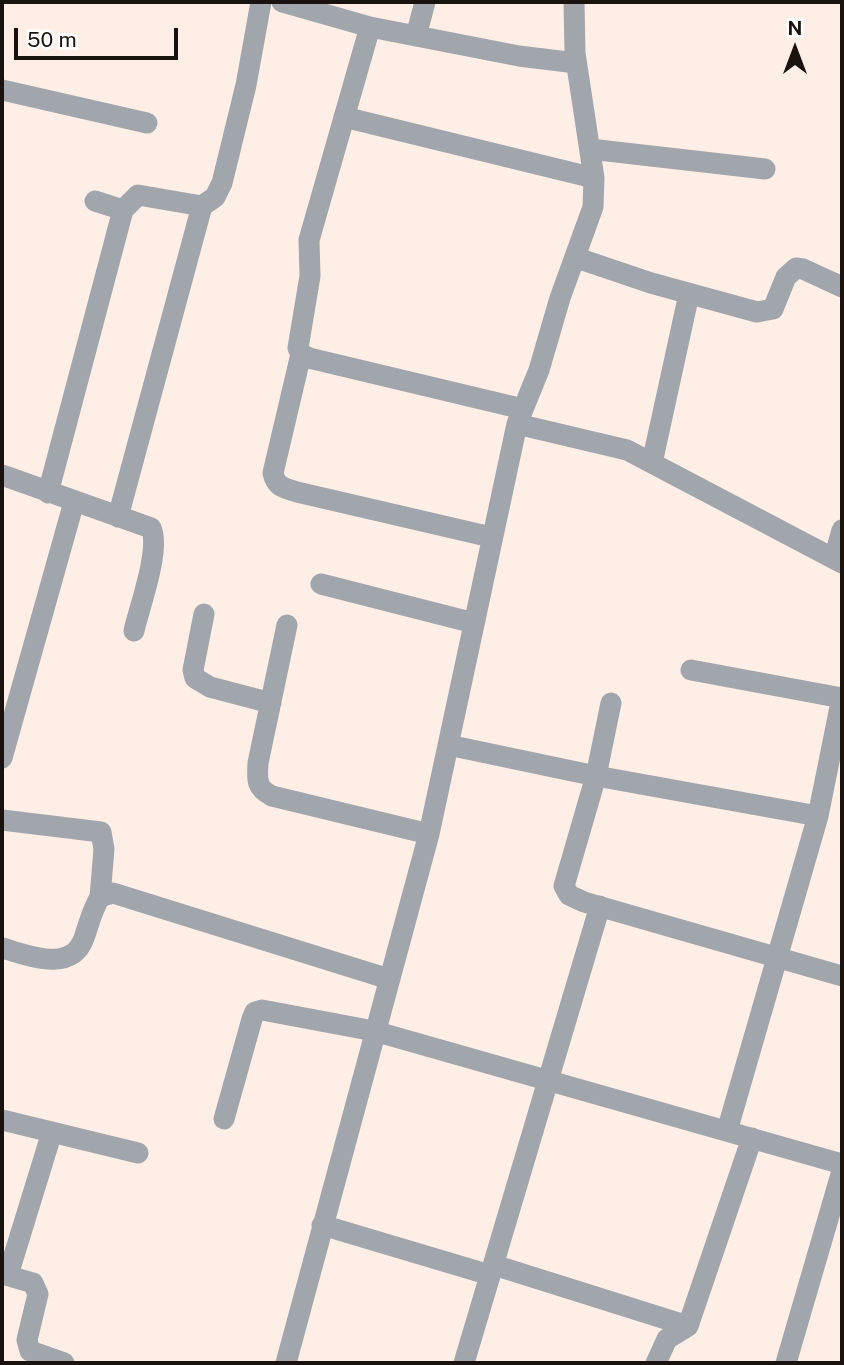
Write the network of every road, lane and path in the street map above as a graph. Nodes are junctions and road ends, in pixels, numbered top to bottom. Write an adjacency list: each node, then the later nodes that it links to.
1 (261, 2): 16 (street)
2 (276, 2): 3 (street)
3 (282, 2): 6 (street)
4 (425, 2): 7 (street)
5 (574, 2): 8 (street)
6 (370, 27): 7 (street); 10 (street)
7 (416, 36): 8 (street)
8 (576, 62): 12 (street)
9 (2, 90): 11 (street)
10 (344, 117): 14 (street); 21 (street)
11 (147, 123)
12 (590, 149): 13 (street); 14 (street)
13 (765, 169)
14 (594, 178): 18 (street)
15 (95, 201): 17 (street)
16 (202, 205): 17 (street); 27 (street)
17 (123, 210): 25 (street)
18 (577, 258): 20 (street); 22 (street)
19 (842, 287): 20 (street)
20 (689, 294): 23 (street)
21 (300, 354): 22 (street); 29 (street)
22 (520, 417): 23 (street); 29 (street)
23 (652, 463): 30 (street)
24 (2, 475): 25 (street)
25 (48, 493): 26 (street)
26 (74, 502): 27 (street); 42 (street)
27 (118, 517): 35 (street)
28 (842, 530): 30 (street)
29 (491, 537): 33 (street)
30 (838, 561)
31 (321, 584): 33 (street)
32 (204, 614): 38 (street)
33 (474, 623): 41 (street)
34 (287, 625): 38 (street)
35 (134, 631)
36 (691, 670): 37 (street)
37 (842, 698): 40 (street)
38 (271, 703): 46 (street)
39 (611, 703): 43 (street)
40 (838, 739): 44 (street)
41 (448, 745): 43 (street); 46 (street)
42 (2, 758)
43 (596, 776): 44 (street); 48 (street)
44 (818, 816): 50 (street)
45 (2, 820): 47 (street)
46 (429, 834): 52 (street)
47 (100, 897): 49 (street); 52 (street)
48 (600, 906): 50 (street); 54 (street)
49 (2, 948)
50 (777, 956): 51 (street); 57 (street)
51 (842, 976)
52 (389, 979): 53 (street)
53 (374, 1031): 54 (street); 55 (street); 63 (street)
54 (547, 1080): 57 (street); 65 (street)
55 (224, 1119)
56 (2, 1120): 58 (street)
57 (727, 1131): 59 (street)
58 (52, 1132): 60 (street); 64 (street)
59 (752, 1138): 61 (street); 67 (street)
60 (138, 1153)
61 (842, 1164)
62 (842, 1171): 72 (street)
63 (322, 1225): 65 (street); 69 (street)
64 (11, 1234): 66 (street)
65 (492, 1270): 67 (street); 70 (street)
66 (5, 1275): 68 (street)
67 (688, 1326): 71 (street)
68 (64, 1363)
69 (286, 1363)
70 (464, 1363)
71 (656, 1363)
72 (786, 1363)

